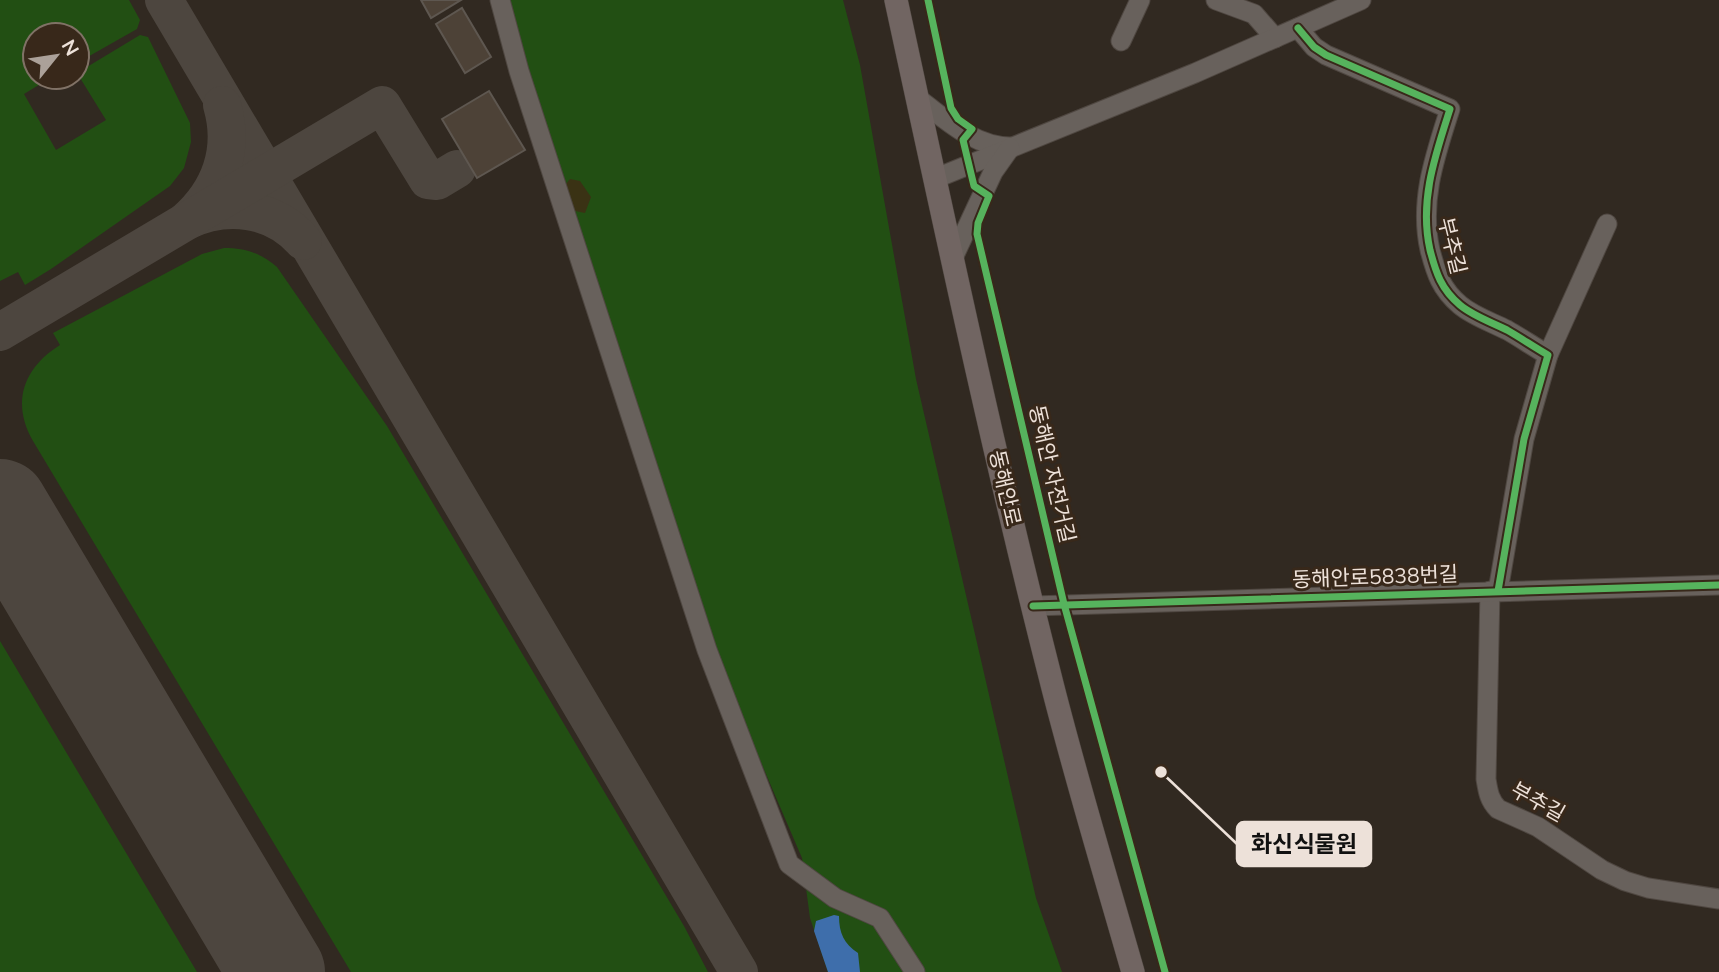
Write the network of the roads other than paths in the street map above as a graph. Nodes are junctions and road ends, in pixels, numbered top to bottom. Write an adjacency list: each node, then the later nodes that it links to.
1 (500, 0): 19 (street)
2 (896, 0): 9 (main road, 동해안로)
3 (1140, 0): 8 (street)
4 (1216, 0): 7 (street)
5 (1361, 0): 6 (street)
6 (1298, 28): 7 (street); 14 (street, 부추길)
7 (1275, 38): 10 (street)
8 (1121, 41)
9 (917, 98): 10 (street); 11 (main road, 동해안로)
10 (1011, 147): 11 (street); 13 (street)
11 (934, 179): 13 (main road, 동해안로)
12 (1607, 224): 14 (street)
13 (952, 260): 17 (main road, 동해안로)
14 (1548, 355): 16 (street, 부추길)
15 (1719, 585): 16 (street, 동해안로5838번길)
16 (1494, 591): 17 (street, 동해안로5838번길); 18 (street, 부추길)
17 (1033, 606): 20 (main road, 동해안로)
18 (1719, 899)
19 (915, 972)
20 (1133, 972)

